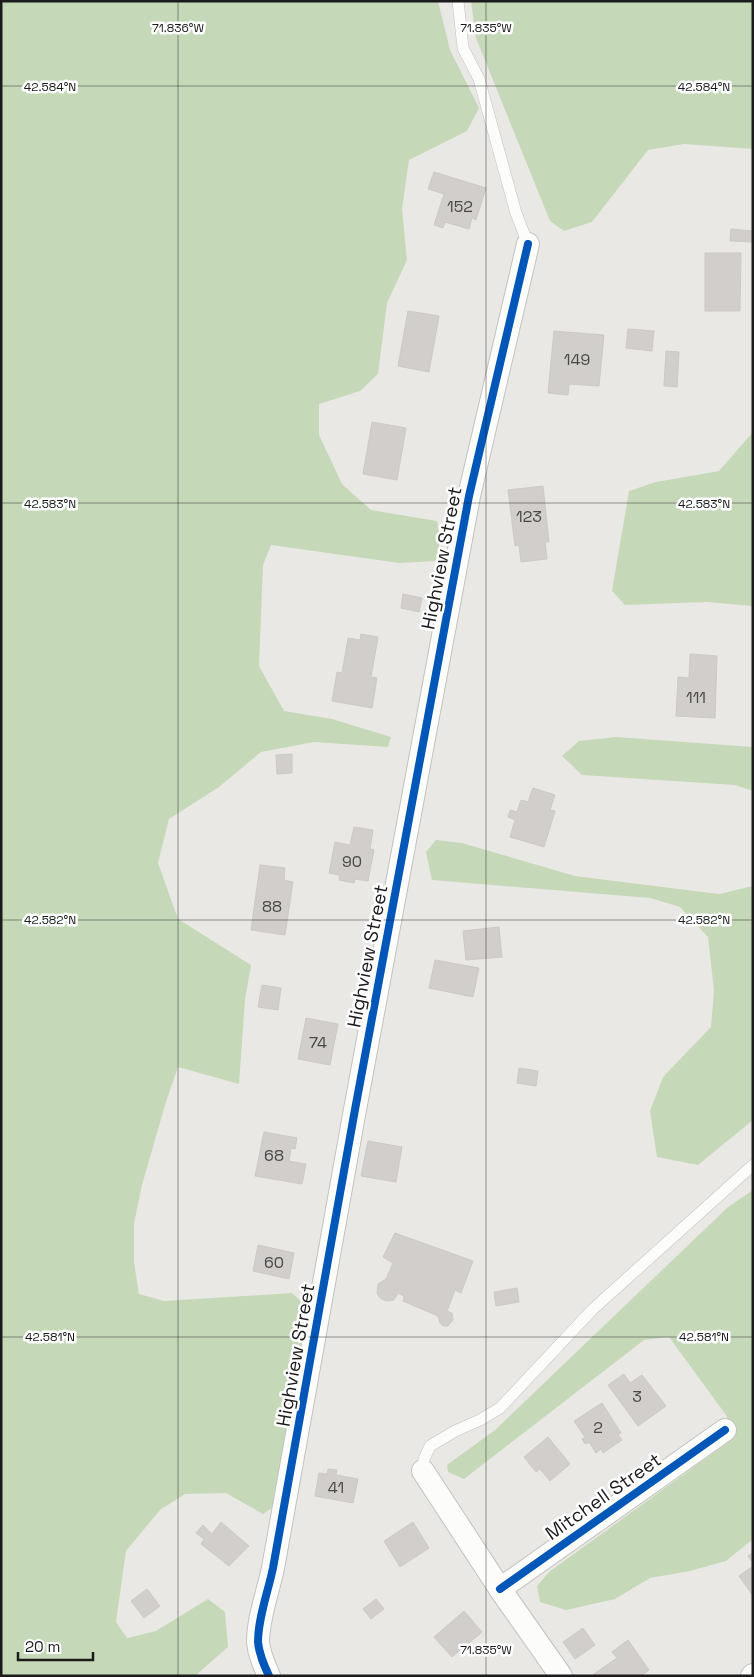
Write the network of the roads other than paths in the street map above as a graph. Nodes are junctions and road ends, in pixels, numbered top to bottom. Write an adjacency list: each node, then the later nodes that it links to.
1 (458, 1): 2 (lane)
2 (528, 244): 7 (street, Highview Street)
3 (753, 1164): 5 (lane)
4 (725, 1430): 6 (street, Mitchell Street)
5 (423, 1471): 6 (street)
6 (500, 1589): 8 (street)
7 (269, 1676)
8 (561, 1676)

